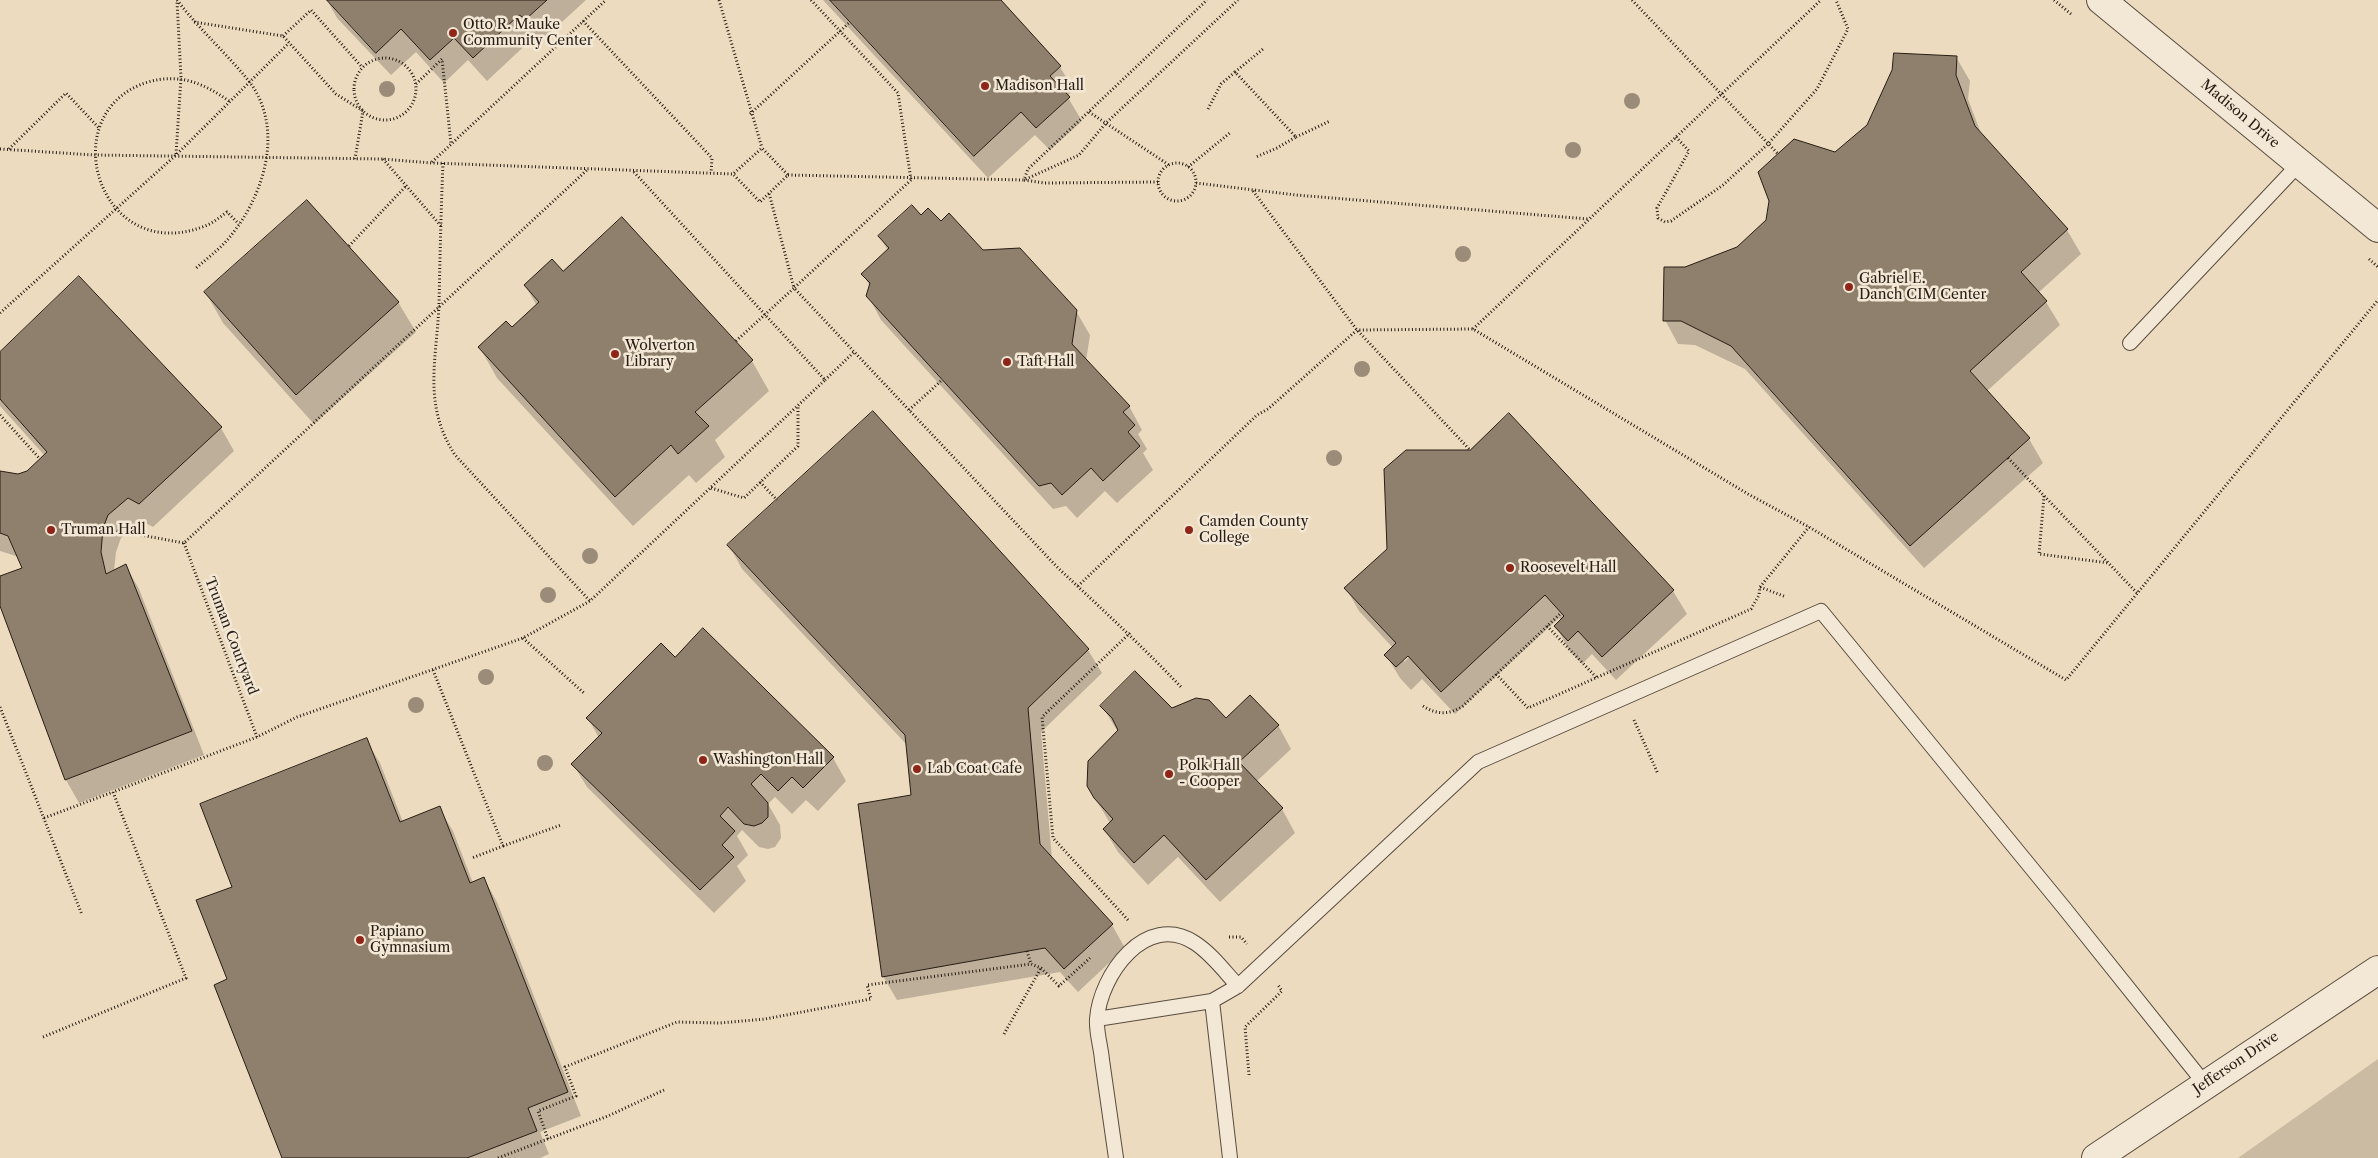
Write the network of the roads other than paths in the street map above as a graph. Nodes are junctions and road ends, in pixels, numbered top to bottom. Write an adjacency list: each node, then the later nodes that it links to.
1 (2101, 0): 2 (street, Madison Drive)
2 (2299, 164): 3 (street, Madison Drive); 4 (lane)
3 (2378, 228)
4 (2130, 343)
5 (2378, 970): 9 (street, Jefferson Drive)
6 (1238, 986): 7 (lane); 8 (lane); 9 (lane)
7 (1212, 1001): 8 (lane); 11 (lane)
8 (1097, 1019): 10 (lane)
9 (2205, 1084): 12 (street, Jefferson Drive)
10 (1116, 1158)
11 (1230, 1158)
12 (2096, 1158)

